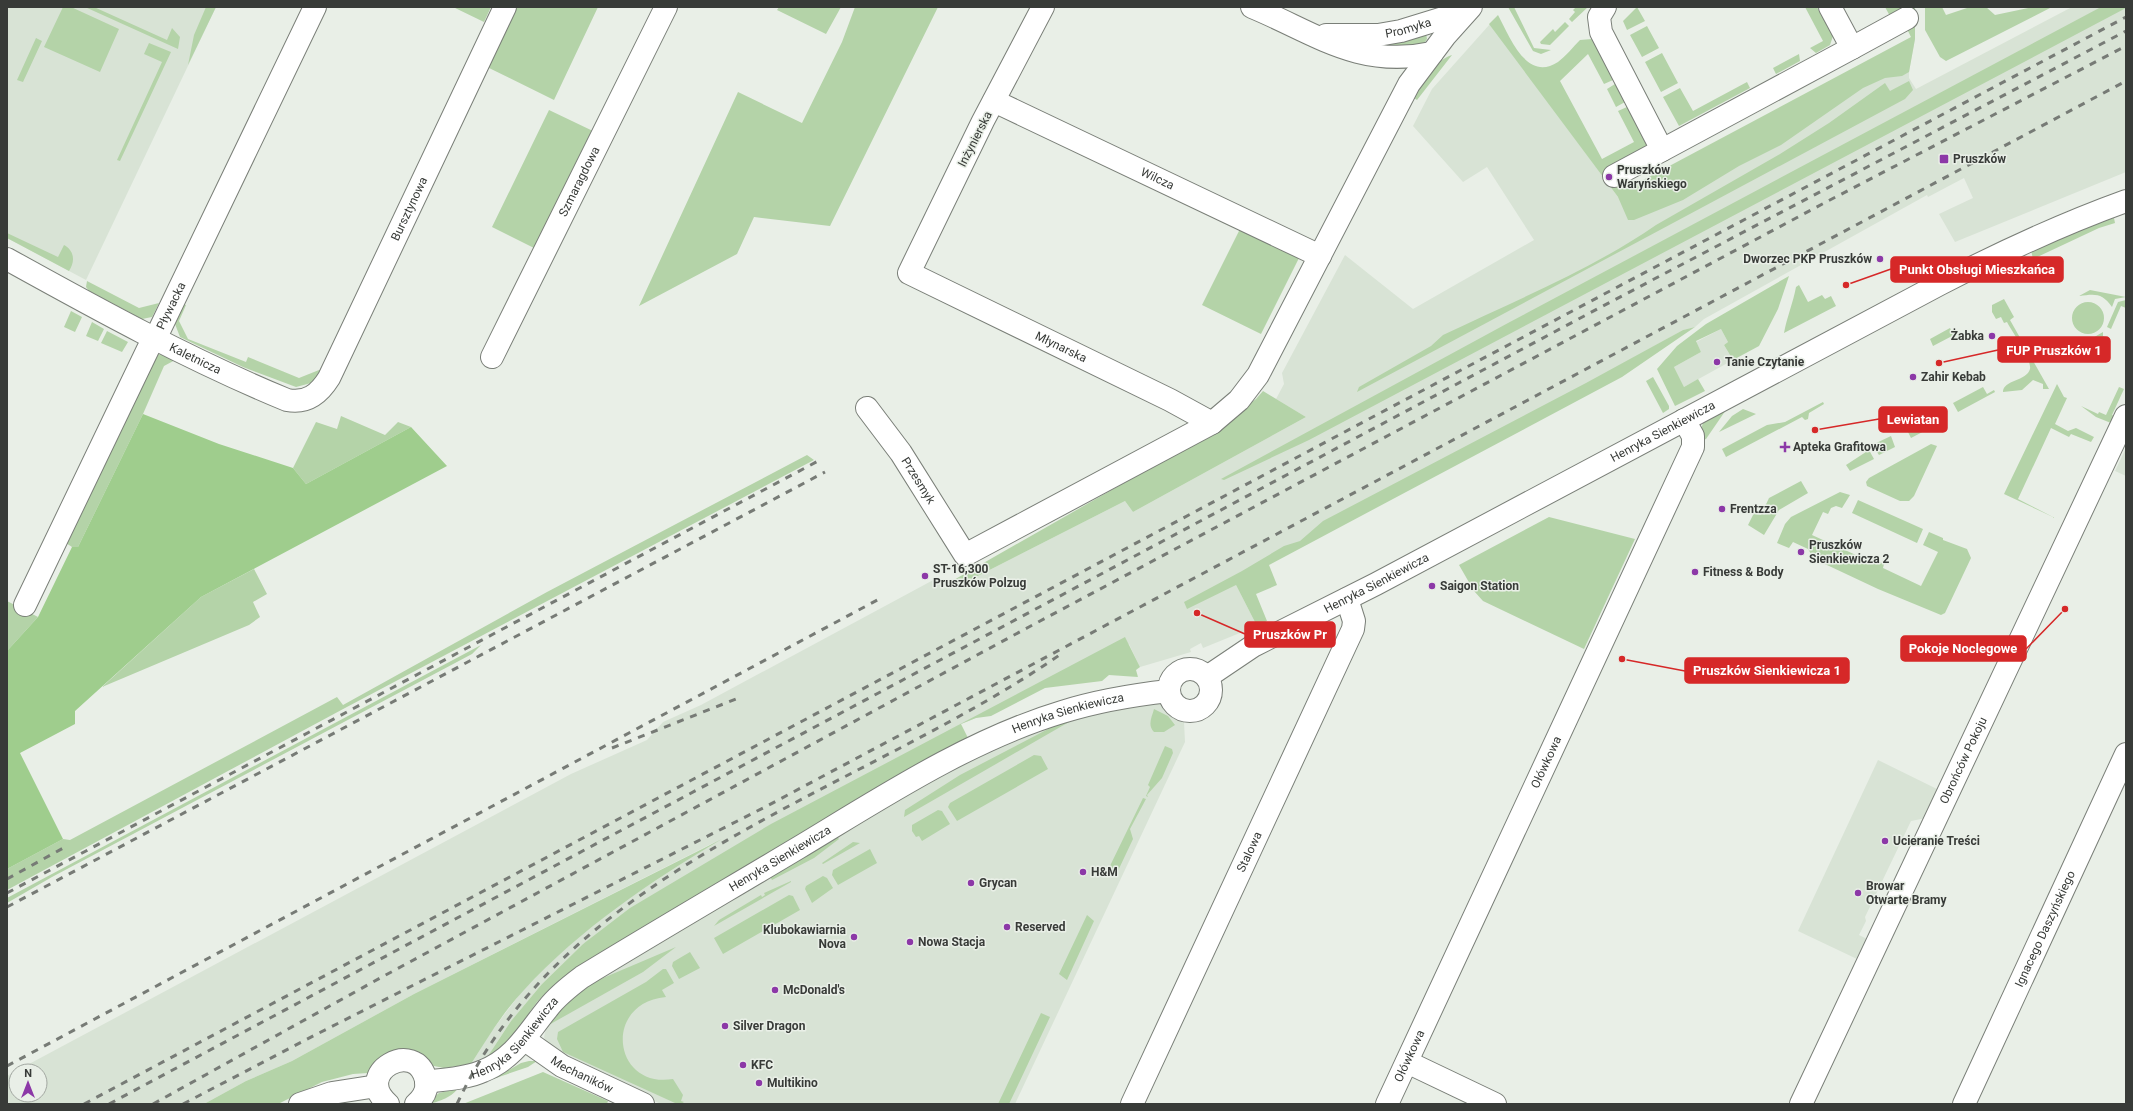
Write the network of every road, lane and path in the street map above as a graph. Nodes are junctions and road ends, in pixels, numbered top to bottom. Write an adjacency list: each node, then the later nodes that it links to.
1 (315, 7): 21 (street, Pływacka)
2 (506, 7): 23 (street, Bursztynowa)
3 (666, 7): 22 (street, Szmaragdowa)
4 (1043, 7): 14 (street, Inżynierska)
5 (1252, 7): 9 (street, Promyka)
6 (1605, 7): 15 (street)
7 (1830, 7): 12 (street)
8 (1469, 9): 11 (street, Promyka); 13 (street, Promyka)
9 (1281, 12): 11 (street, Promyka)
10 (1907, 18): 12 (street)
11 (1313, 34): 13 (street, Promyka)
12 (1852, 48): 15 (street)
13 (1432, 52): 18 (street)
14 (994, 101): 18 (street, Wilcza); 20 (street, Inżynierska)
15 (1662, 150): 16 (street)
16 (1614, 176)
17 (2126, 201): 26 (street, Henryka Sienkiewicza)
18 (1320, 256): 27 (street)
19 (7, 259): 21 (street, Kaletnicza)
20 (909, 273): 27 (street, Młynarska)
21 (154, 339): 23 (street, Kaletnicza); 29 (street, Pływacka)
22 (492, 357)
23 (303, 401)
24 (867, 408): 27 (street, Przesmyk)
25 (2126, 416): 43 (street, Obrońców Pokoju)
26 (1684, 420): 28 (street, Henryka Sienkiewicza); 34 (street, Ołówkowa)
27 (1212, 423)
28 (1347, 599): 30 (street, Henryka Sienkiewicza); 40 (street, Stalowa)
29 (25, 605)
30 (1207, 677): 31 (street); 31 (street)
31 (1169, 691): 33 (street, Henryka Sienkiewicza)
32 (2126, 754): 44 (street, Ignacego Daszyńskiego)
33 (525, 1040): 35 (street, Henryka Sienkiewicza); 39 (street, Mechaników)
34 (1407, 1062): 41 (street, Ołówkowa); 42 (street)
35 (426, 1082): 36 (street); 38 (street)
36 (382, 1095): 37 (street)
37 (300, 1104)
38 (416, 1104)
39 (643, 1104)
40 (1132, 1104)
41 (1387, 1104)
42 (1495, 1104)
43 (1800, 1104)
44 (1964, 1104)

